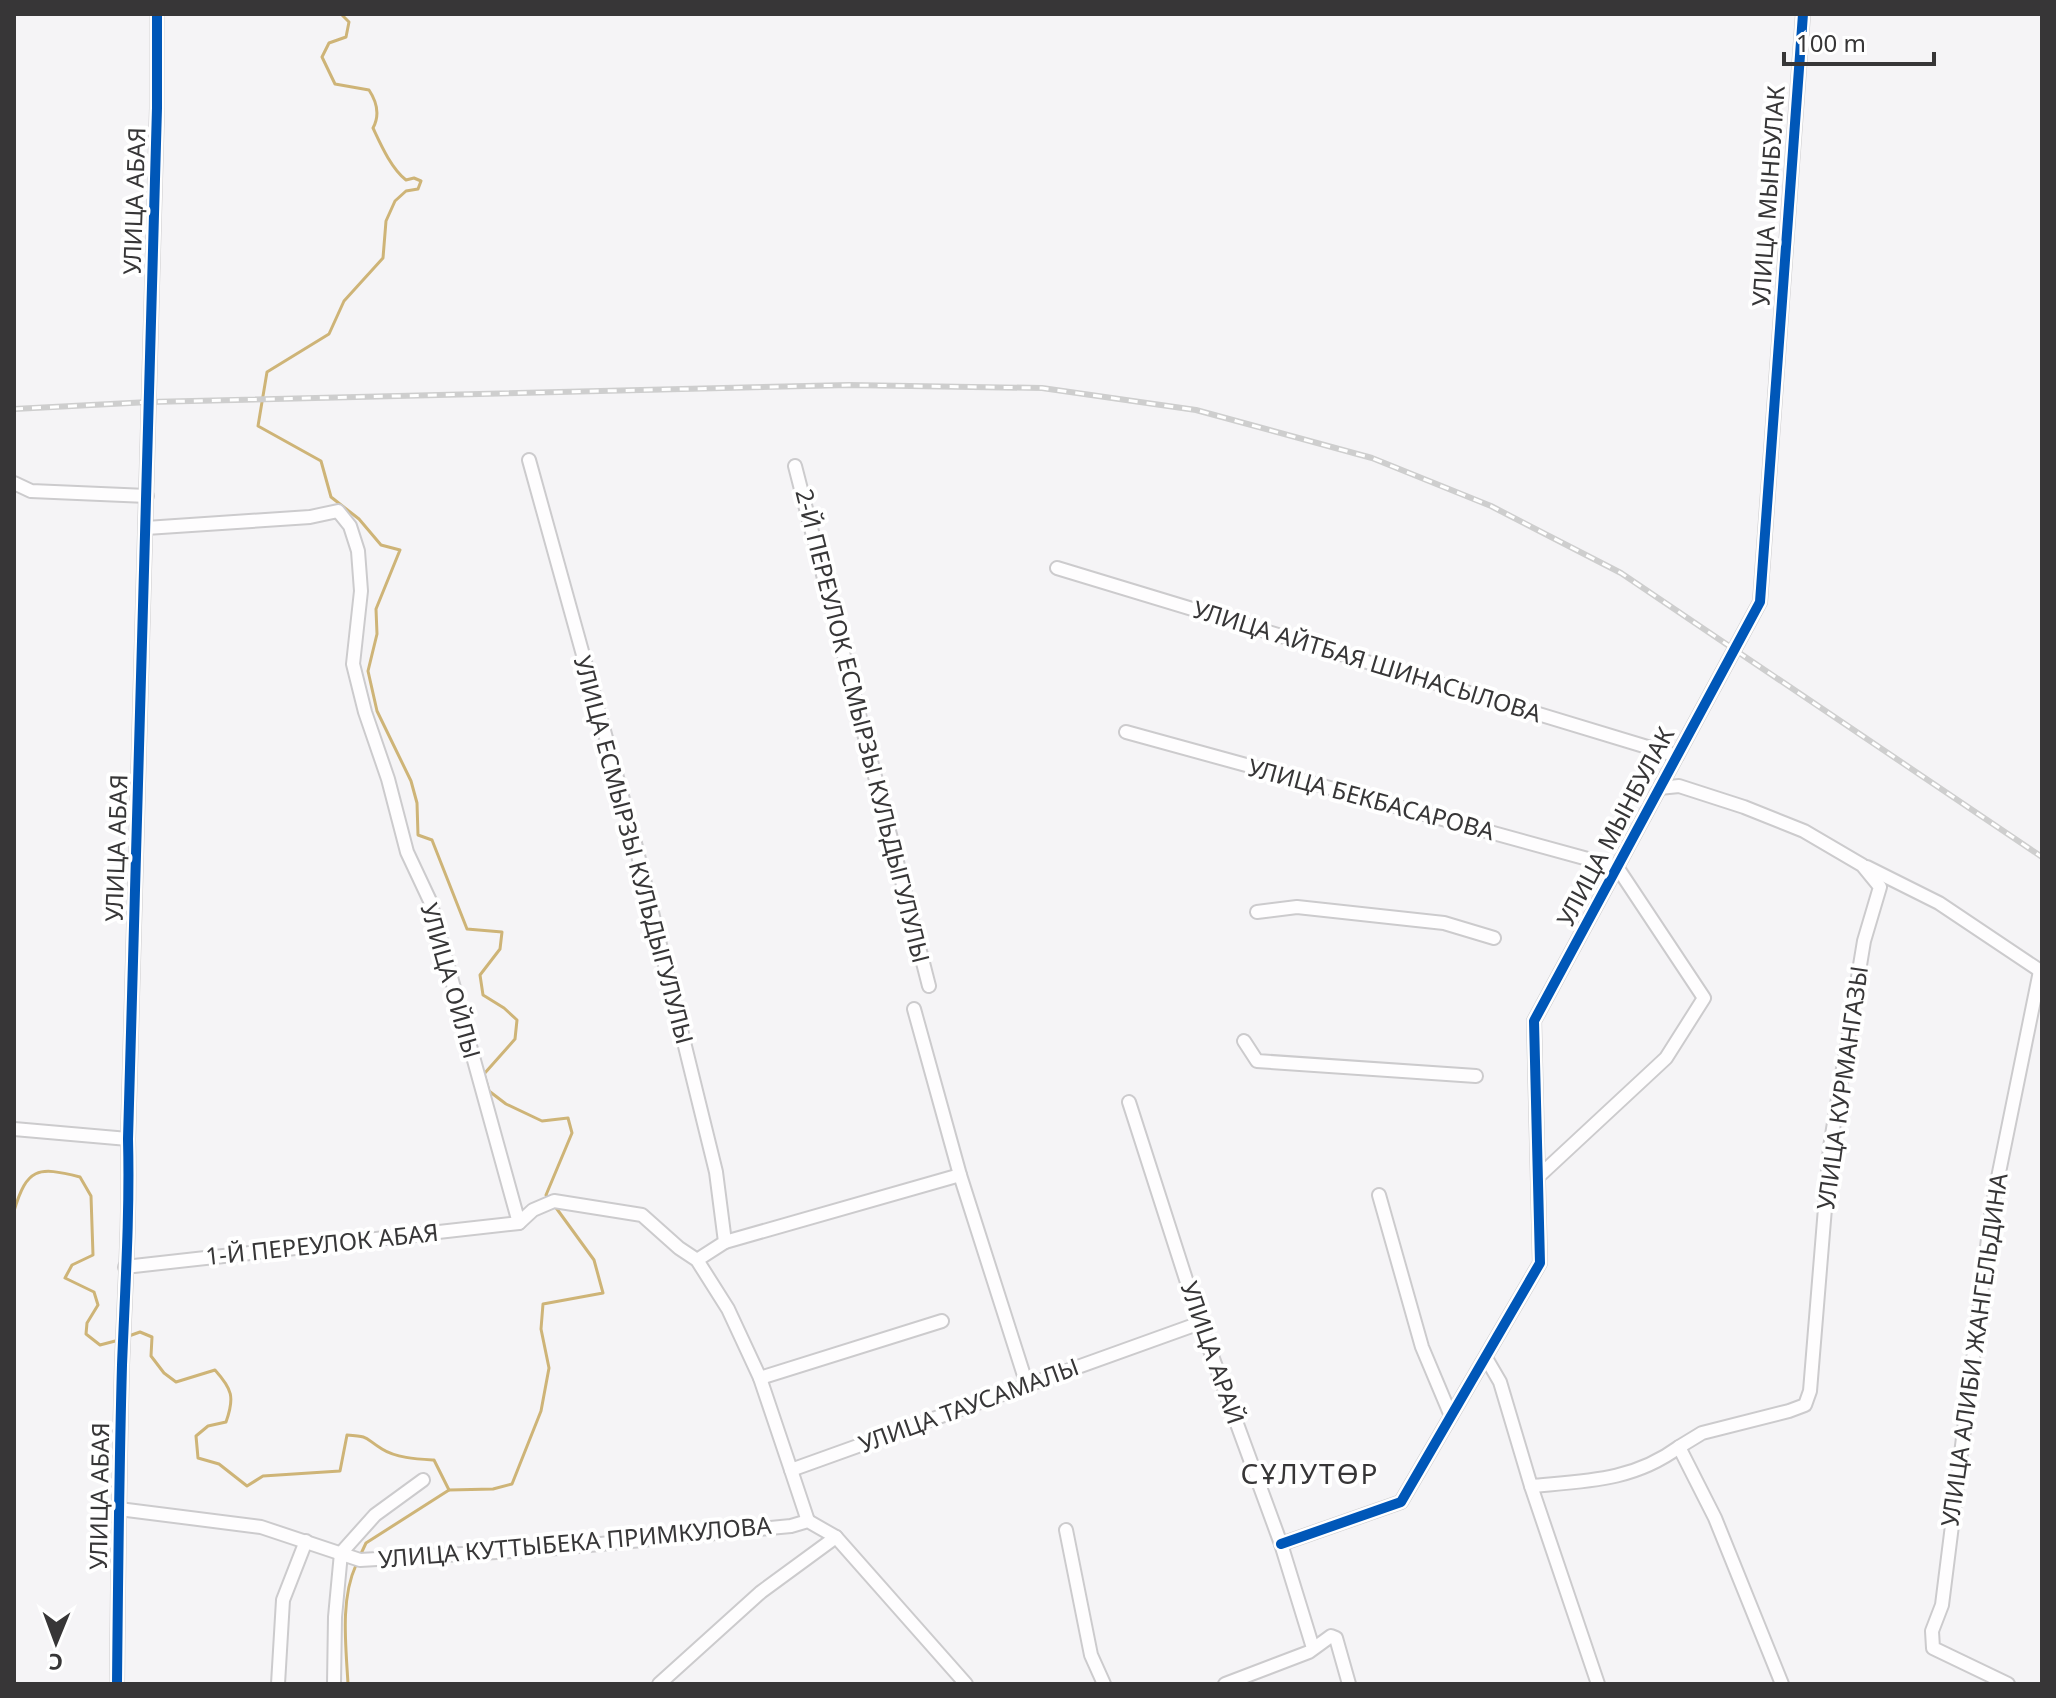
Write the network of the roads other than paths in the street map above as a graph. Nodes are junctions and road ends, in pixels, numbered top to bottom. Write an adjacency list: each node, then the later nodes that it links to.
1 (157, 14): 6 (street, УЛИЦА АБАЯ)
2 (1803, 14): 10 (street, УЛИЦА МЫНБУЛАК)
3 (529, 460): 28 (street, УЛИЦА ЕСМЫРЗЫ КУЛЬДЫГУЛУЛЫ)
4 (795, 466): 17 (street, 2-Й ПЕРЕУЛОК ЕСМЫРЗЫ КУЛЬДЫГУЛУЛЫ)
5 (14, 483): 6 (street)
6 (147, 496): 7 (street, УЛИЦА АБАЯ)
7 (146, 528): 23 (street, УЛИЦА АБАЯ); 27 (street, УЛИЦА ОЙЛЫ)
8 (1057, 568): 10 (street, УЛИЦА АЙТБАЯ ШИНАСЫЛОВА)
9 (1126, 732): 13 (street, УЛИЦА БЕКБАСАРОВА)
10 (1677, 756): 11 (street, УЛИЦА МЫНБУЛАК)
11 (1659, 788): 12 (street); 13 (street, УЛИЦА МЫНБУЛАК)
12 (1862, 865): 16 (street); 37 (street, УЛИЦА КУРМАНГАЗЫ)
13 (1617, 867): 25 (street, УЛИЦА МЫНБУЛАК); 25 (street)
14 (1257, 912): 15 (street)
15 (1494, 938)
16 (2041, 972): 59 (street, УЛИЦА АЛИБИ ЖАНГЕЛЬДИНА)
17 (929, 986)
18 (914, 1009): 24 (street)
19 (1244, 1041): 20 (street)
20 (1476, 1076)
21 (1129, 1102): 32 (street, УЛИЦА АРАЙ)
22 (14, 1129): 23 (street)
23 (128, 1139): 30 (street, УЛИЦА АБАЯ)
24 (960, 1175): 28 (street); 35 (street)
25 (1538, 1177): 33 (street, УЛИЦА МЫНБУЛАК)
26 (1379, 1195): 36 (street)
27 (519, 1223): 29 (street); 30 (street, 1-Й ПЕРЕУЛОК АБАЯ)
28 (725, 1242): 29 (street)
29 (697, 1260): 34 (street)
30 (125, 1267): 41 (street, УЛИЦА АБАЯ)
31 (942, 1321): 34 (street)
32 (1200, 1323): 35 (street, УЛИЦА ТАУСАМАЛЫ); 46 (street, УЛИЦА АРАЙ)
33 (1486, 1358): 36 (street, УЛИЦА МЫНБУЛАК); 40 (street)
34 (760, 1378): 38 (street)
35 (1027, 1385): 38 (street, УЛИЦА ТАУСАМАЛЫ)
36 (1451, 1416): 46 (street, УЛИЦА МЫНБУЛАК)
37 (1679, 1447): 40 (street); 58 (street)
38 (791, 1470): 42 (street)
39 (423, 1480): 47 (street)
40 (1531, 1486): 57 (street)
41 (119, 1509): 45 (street, УЛИЦА КУТТЫБЕКА ПРИМКУЛОВА); 49 (street, УЛИЦА АБАЯ)
42 (808, 1521): 44 (street); 47 (street, УЛИЦА КУТТЫБЕКА ПРИМКУЛОВА)
43 (1066, 1530): 54 (street)
44 (836, 1537): 52 (street); 53 (street)
45 (306, 1541): 47 (street, УЛИЦА КУТТЫБЕКА ПРИМКУЛОВА); 50 (street)
46 (1281, 1544): 48 (street, УЛИЦА АРАЙ)
47 (341, 1553): 51 (street)
48 (1313, 1648): 55 (street); 56 (street)
49 (117, 1684)
50 (278, 1684)
51 (334, 1684)
52 (659, 1684)
53 (966, 1684)
54 (1104, 1684)
55 (1225, 1684)
56 (1349, 1684)
57 (1598, 1684)
58 (1782, 1684)
59 (2008, 1684)

